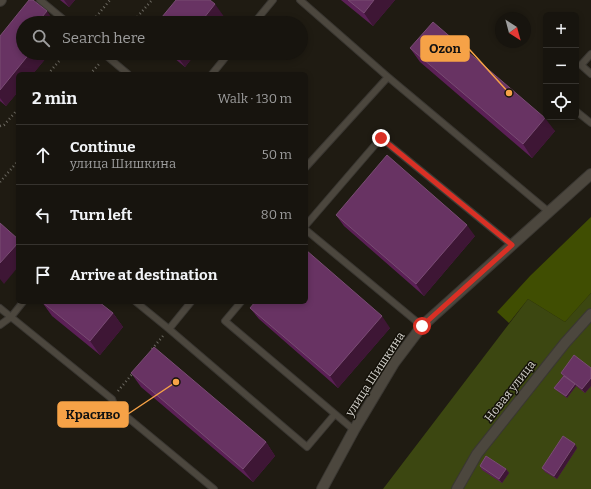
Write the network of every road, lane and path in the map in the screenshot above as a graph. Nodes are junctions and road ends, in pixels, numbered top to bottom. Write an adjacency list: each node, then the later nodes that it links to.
1 (40, 0): 6 (lane)
2 (110, 0): 7 (path)
3 (152, 0): 8 (path)
4 (273, 0): 9 (lane)
5 (300, 0): 20 (lane)
6 (59, 16)
7 (97, 16)
8 (138, 16)
9 (260, 16)
10 (591, 54): 14 (lane)
11 (60, 60): 16 (path)
12 (111, 60): 17 (lane)
13 (223, 60): 18 (lane)
14 (581, 65): 15 (lane); 19 (lane)
15 (579, 67)
16 (50, 72)
17 (126, 72)
18 (214, 72)
19 (591, 74)
20 (388, 77): 26 (lane); 29 (lane)
21 (16, 111): 24 (path)
22 (579, 113): 23 (lane)
23 (591, 123)
24 (0, 126)
25 (16, 163): 28 (path)
26 (308, 165)
27 (591, 174): 29 (street, улица Шишкина)
28 (0, 182)
29 (549, 212): 32 (street, улица Шишкина)
30 (308, 223): 32 (lane)
31 (308, 232): 41 (lane)
32 (512, 245): 41 (street, улица Шишкина)
33 (22, 304): 39 (lane)
34 (138, 304): 42 (lane)
35 (189, 304): 42 (lane)
36 (239, 304): 46 (lane)
37 (0, 308): 39 (lane)
38 (591, 314): 50 (street, Новая улица)
39 (11, 317): 40 (lane); 45 (lane)
40 (0, 325)
41 (422, 326): 47 (street, улица Шишкина)
42 (169, 329): 43 (path); 46 (lane)
43 (150, 352)
44 (136, 370): 45 (path)
45 (112, 399): 48 (lane)
46 (335, 414): 47 (lane)
47 (354, 430): 49 (street, улица Шишкина)
48 (214, 489)
49 (322, 489)
50 (457, 489)

